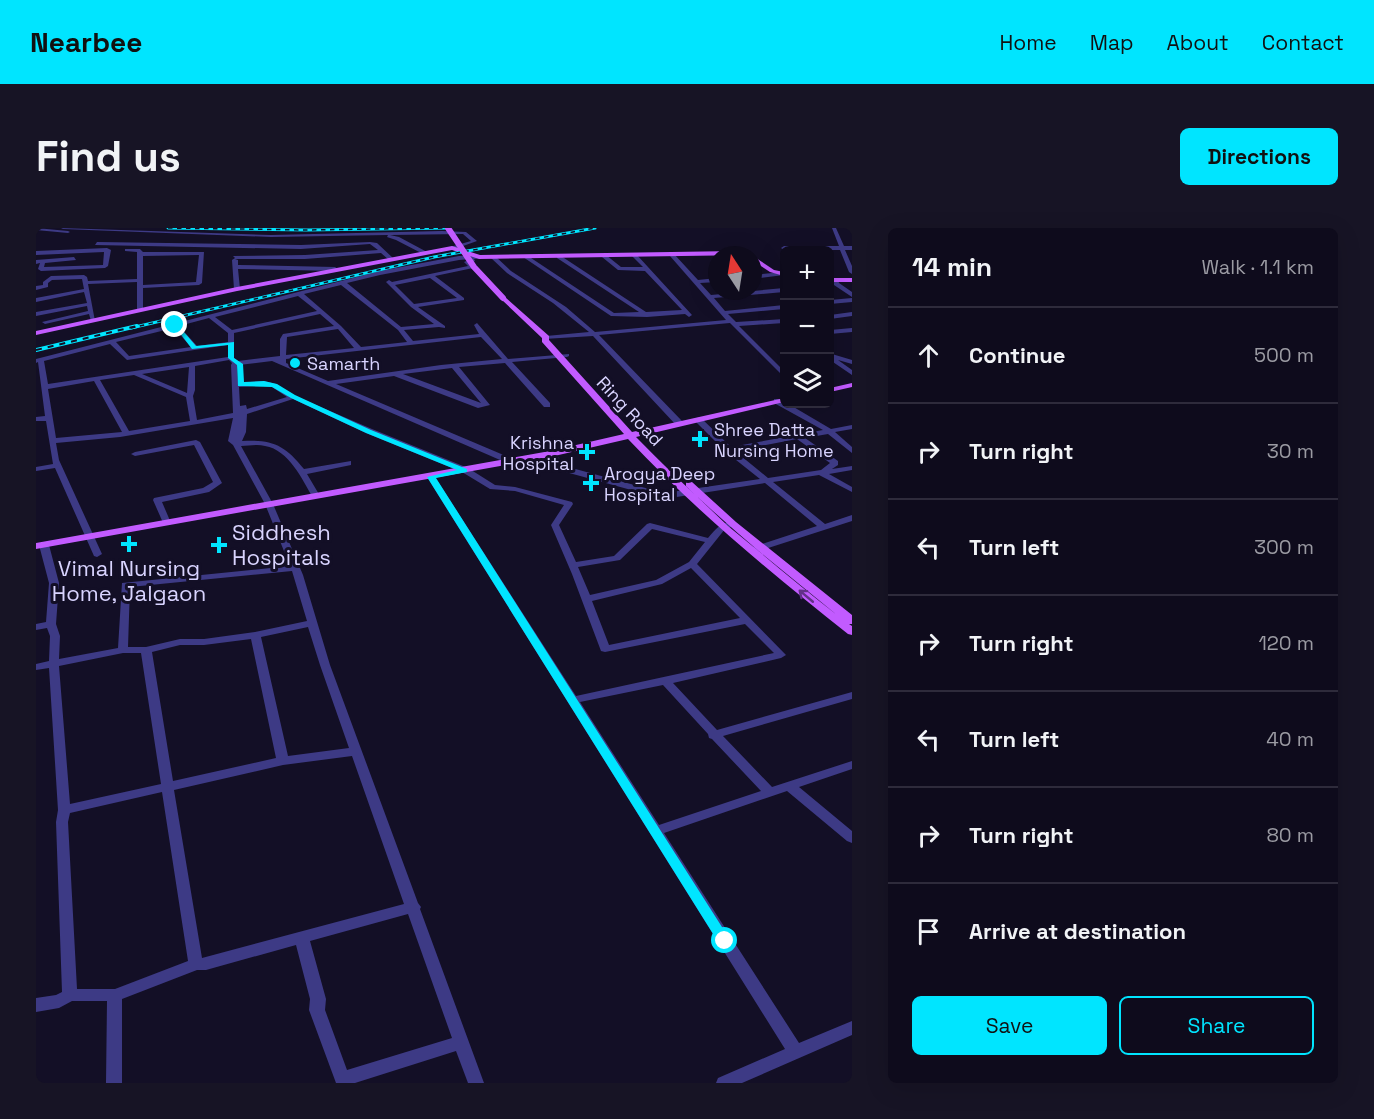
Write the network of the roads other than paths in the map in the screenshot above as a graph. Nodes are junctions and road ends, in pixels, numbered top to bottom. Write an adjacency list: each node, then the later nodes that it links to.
1 (63, 228): 8 (street)
2 (448, 228): 94 (main road, Ring Road, bridge)
3 (834, 228): 10 (street)
4 (36, 229): 5 (street)
5 (99, 237): 6 (street); 18 (street)
6 (97, 243): 7 (street); 15 (street)
7 (236, 245): 16 (street); 24 (street)
8 (452, 248): 18 (main road); 25 (main road)
9 (834, 249): 10 (street)
10 (843, 249): 11 (street); 13 (street); 37 (street)
11 (852, 249)
12 (107, 250): 15 (street); 19 (street); 34 (street)
13 (834, 250)
14 (77, 251): 15 (street); 17 (street); 29 (street)
15 (94, 251)
16 (383, 251): 24 (street); 30 (street)
17 (36, 253)
18 (425, 253): 30 (main road)
19 (140, 254): 49 (street); 49 (street)
20 (672, 255): 21 (main road); 23 (main road); 45 (street)
21 (708, 255)
22 (604, 256): 23 (main road); 28 (main road); 36 (street)
23 (635, 256): 36 (street)
24 (235, 257): 33 (street)
25 (479, 257): 26 (main road); 38 (street); 41 (street)
26 (493, 257): 27 (main road); 92 (street)
27 (526, 257): 28 (main road); 74 (street)
28 (559, 257): 74 (street)
29 (74, 259): 31 (street); 34 (street)
30 (391, 259): 35 (main road)
31 (39, 262): 34 (street)
32 (762, 264): 39 (main road)
33 (235, 267): 35 (street); 53 (street)
34 (73, 268)
35 (335, 269): 53 (main road)
36 (647, 269): 71 (street)
37 (852, 272)
38 (380, 273): 47 (street); 50 (street)
39 (780, 273)
40 (780, 274): 42 (street)
41 (431, 276): 50 (street); 66 (street)
42 (762, 276)
43 (852, 280): 46 (main road)
44 (708, 281): 45 (street)
45 (697, 282): 58 (street)
46 (834, 282)
47 (343, 283): 57 (street); 87 (street)
48 (834, 283): 59 (street)
49 (140, 284): 51 (street); 68 (street)
50 (392, 284): 66 (street)
51 (86, 287): 52 (street); 60 (street); 65 (street)
52 (36, 288)
53 (237, 289): 68 (main road)
54 (780, 290): 55 (street)
55 (762, 292)
56 (762, 293): 64 (street)
57 (300, 294): 70 (street); 76 (street)
58 (708, 295)
59 (852, 295)
60 (36, 300)
61 (712, 300): 72 (street)
62 (852, 300): 63 (street)
63 (834, 302)
64 (780, 303)
65 (90, 304): 69 (street); 73 (street)
66 (413, 306): 87 (street)
67 (780, 306): 72 (street)
68 (140, 309): 78 (main road)
69 (91, 312): 78 (street); 80 (street)
70 (322, 312): 85 (street); 89 (street)
71 (686, 312): 74 (street); 82 (street)
72 (723, 313): 81 (street)
73 (36, 314)
74 (645, 314): 86 (street)
75 (852, 314): 77 (street)
76 (210, 316): 83 (street); 89 (street)
77 (834, 316)
78 (93, 320): 91 (main road)
79 (780, 321): 81 (street)
80 (45, 322)
81 (732, 323): 82 (street); 112 (street)
82 (697, 324): 86 (street)
83 (175, 325): 95 (street); 98 (street)
84 (477, 325): 93 (street)
85 (339, 327): 99 (street); 105 (street)
86 (664, 327): 92 (street)
87 (400, 330): 96 (street)
88 (852, 330): 90 (street)
89 (231, 332): 97 (street)
90 (834, 332)
91 (36, 333)
92 (593, 333): 94 (street); 132 (street)
93 (483, 335): 96 (street); 108 (street)
94 (546, 338): 101 (main road, Ring Road)
95 (112, 342): 98 (street); 106 (street)
96 (410, 342): 99 (street)
97 (231, 343): 98 (street); 107 (street)
98 (195, 348)
99 (357, 348): 105 (street)
100 (852, 354): 102 (street)
101 (563, 355): 108 (street); 136 (main road, Ring Road)
102 (834, 356)
103 (834, 357): 109 (street)
104 (834, 358): 113 (street)
105 (284, 360): 107 (street); 117 (street)
106 (38, 361): 120 (street)
107 (234, 361): 110 (street); 118 (street)
108 (507, 361): 111 (street); 125 (street)
109 (852, 362)
110 (192, 365): 115 (street); 122 (street)
111 (454, 366): 114 (street); 114 (street)
112 (780, 370)
113 (852, 373)
114 (394, 374): 117 (street)
115 (137, 375): 116 (street); 122 (street)
116 (98, 381): 120 (street); 135 (street)
117 (325, 383): 144 (street)
118 (238, 385): 123 (street); 127 (street)
119 (852, 385): 121 (main road)
120 (45, 387): 128 (street)
121 (834, 389)
122 (189, 396): 131 (street)
123 (293, 397): 127 (street); 149 (street)
124 (780, 401): 130 (main road)
125 (547, 405)
126 (792, 408): 134 (street)
127 (240, 414): 131 (street); 139 (street)
128 (50, 418): 129 (street); 138 (street)
129 (36, 419)
130 (697, 419): 132 (main road); 140 (street)
131 (194, 421): 135 (street)
132 (679, 423): 136 (main road)
133 (852, 427): 134 (street)
134 (828, 430): 137 (street); 141 (street)
135 (126, 433): 138 (street)
136 (632, 434): 143 (main road); 155 (main road); 156 (main road, Ring Road)
137 (799, 437): 140 (street); 151 (street)
138 (53, 441): 146 (street)
139 (236, 444): 150 (street); 158 (street)
140 (729, 450): 153 (street)
141 (852, 451)
142 (135, 454): 160 (street)
143 (550, 454): 144 (main road); 156 (street)
144 (510, 461): 149 (main road)
145 (348, 464): 150 (street)
146 (58, 465): 148 (street); 163 (street)
147 (852, 468): 151 (street)
148 (36, 469)
149 (465, 470): 152 (main road); 169 (street)
150 (303, 472): 157 (street)
151 (821, 472): 153 (street); 154 (street)
152 (431, 477): 157 (main road); 185 (street)
153 (765, 482): 155 (street); 162 (street)
154 (852, 490)
155 (698, 492): 156 (street); 161 (main road)
156 (687, 493): 161 (main road, Ring Road)
157 (316, 496): 158 (main road)
158 (269, 504): 160 (main road); 170 (street)
159 (852, 518): 162 (street)
160 (167, 523): 163 (main road)
161 (727, 525): 164 (street); 166 (main road, Ring Road)
162 (823, 527): 166 (street)
163 (88, 537): 165 (main road); 167 (street)
164 (710, 542): 168 (street); 169 (street)
165 (40, 546): 175 (street)
166 (758, 549): 173 (main road); 177 (main road, Ring Road, one-way to 166)
167 (97, 555)
168 (692, 564): 171 (street); 172 (street)
169 (573, 566): 171 (street)
170 (295, 568): 174 (street); 179 (street)
171 (586, 599): 172 (street)
172 (747, 620): 183 (street)
173 (852, 621)
174 (312, 622): 178 (street); 187 (street)
175 (51, 624): 176 (street); 181 (street)
176 (36, 627)
177 (852, 632)
178 (255, 635): 180 (street); 188 (street)
179 (123, 650): 180 (street); 181 (street)
180 (146, 650): 191 (street)
181 (54, 664): 182 (street); 193 (street)
182 (36, 667)
183 (665, 681): 185 (street); 186 (street)
184 (852, 695): 186 (street)
185 (573, 700): 194 (street)
186 (713, 735): 192 (street)
187 (357, 751): 188 (street); 196 (street)
188 (283, 761): 191 (street)
189 (852, 765): 190 (street)
190 (789, 786): 192 (street); 195 (street)
191 (168, 787): 193 (street); 198 (street)
192 (770, 793): 194 (street)
193 (64, 810): 200 (street)
194 (656, 831): 204 (street)
195 (852, 838)
196 (414, 907): 197 (street); 203 (street)
197 (302, 939): 198 (street); 205 (street)
198 (196, 964): 199 (street)
199 (115, 994): 200 (street); 206 (street)
200 (70, 995): 201 (street)
201 (36, 1005)
202 (852, 1028): 204 (street)
203 (461, 1042): 205 (street); 207 (street)
204 (796, 1052): 208 (street)
205 (344, 1081)
206 (114, 1083)
207 (476, 1083)
208 (723, 1083)

